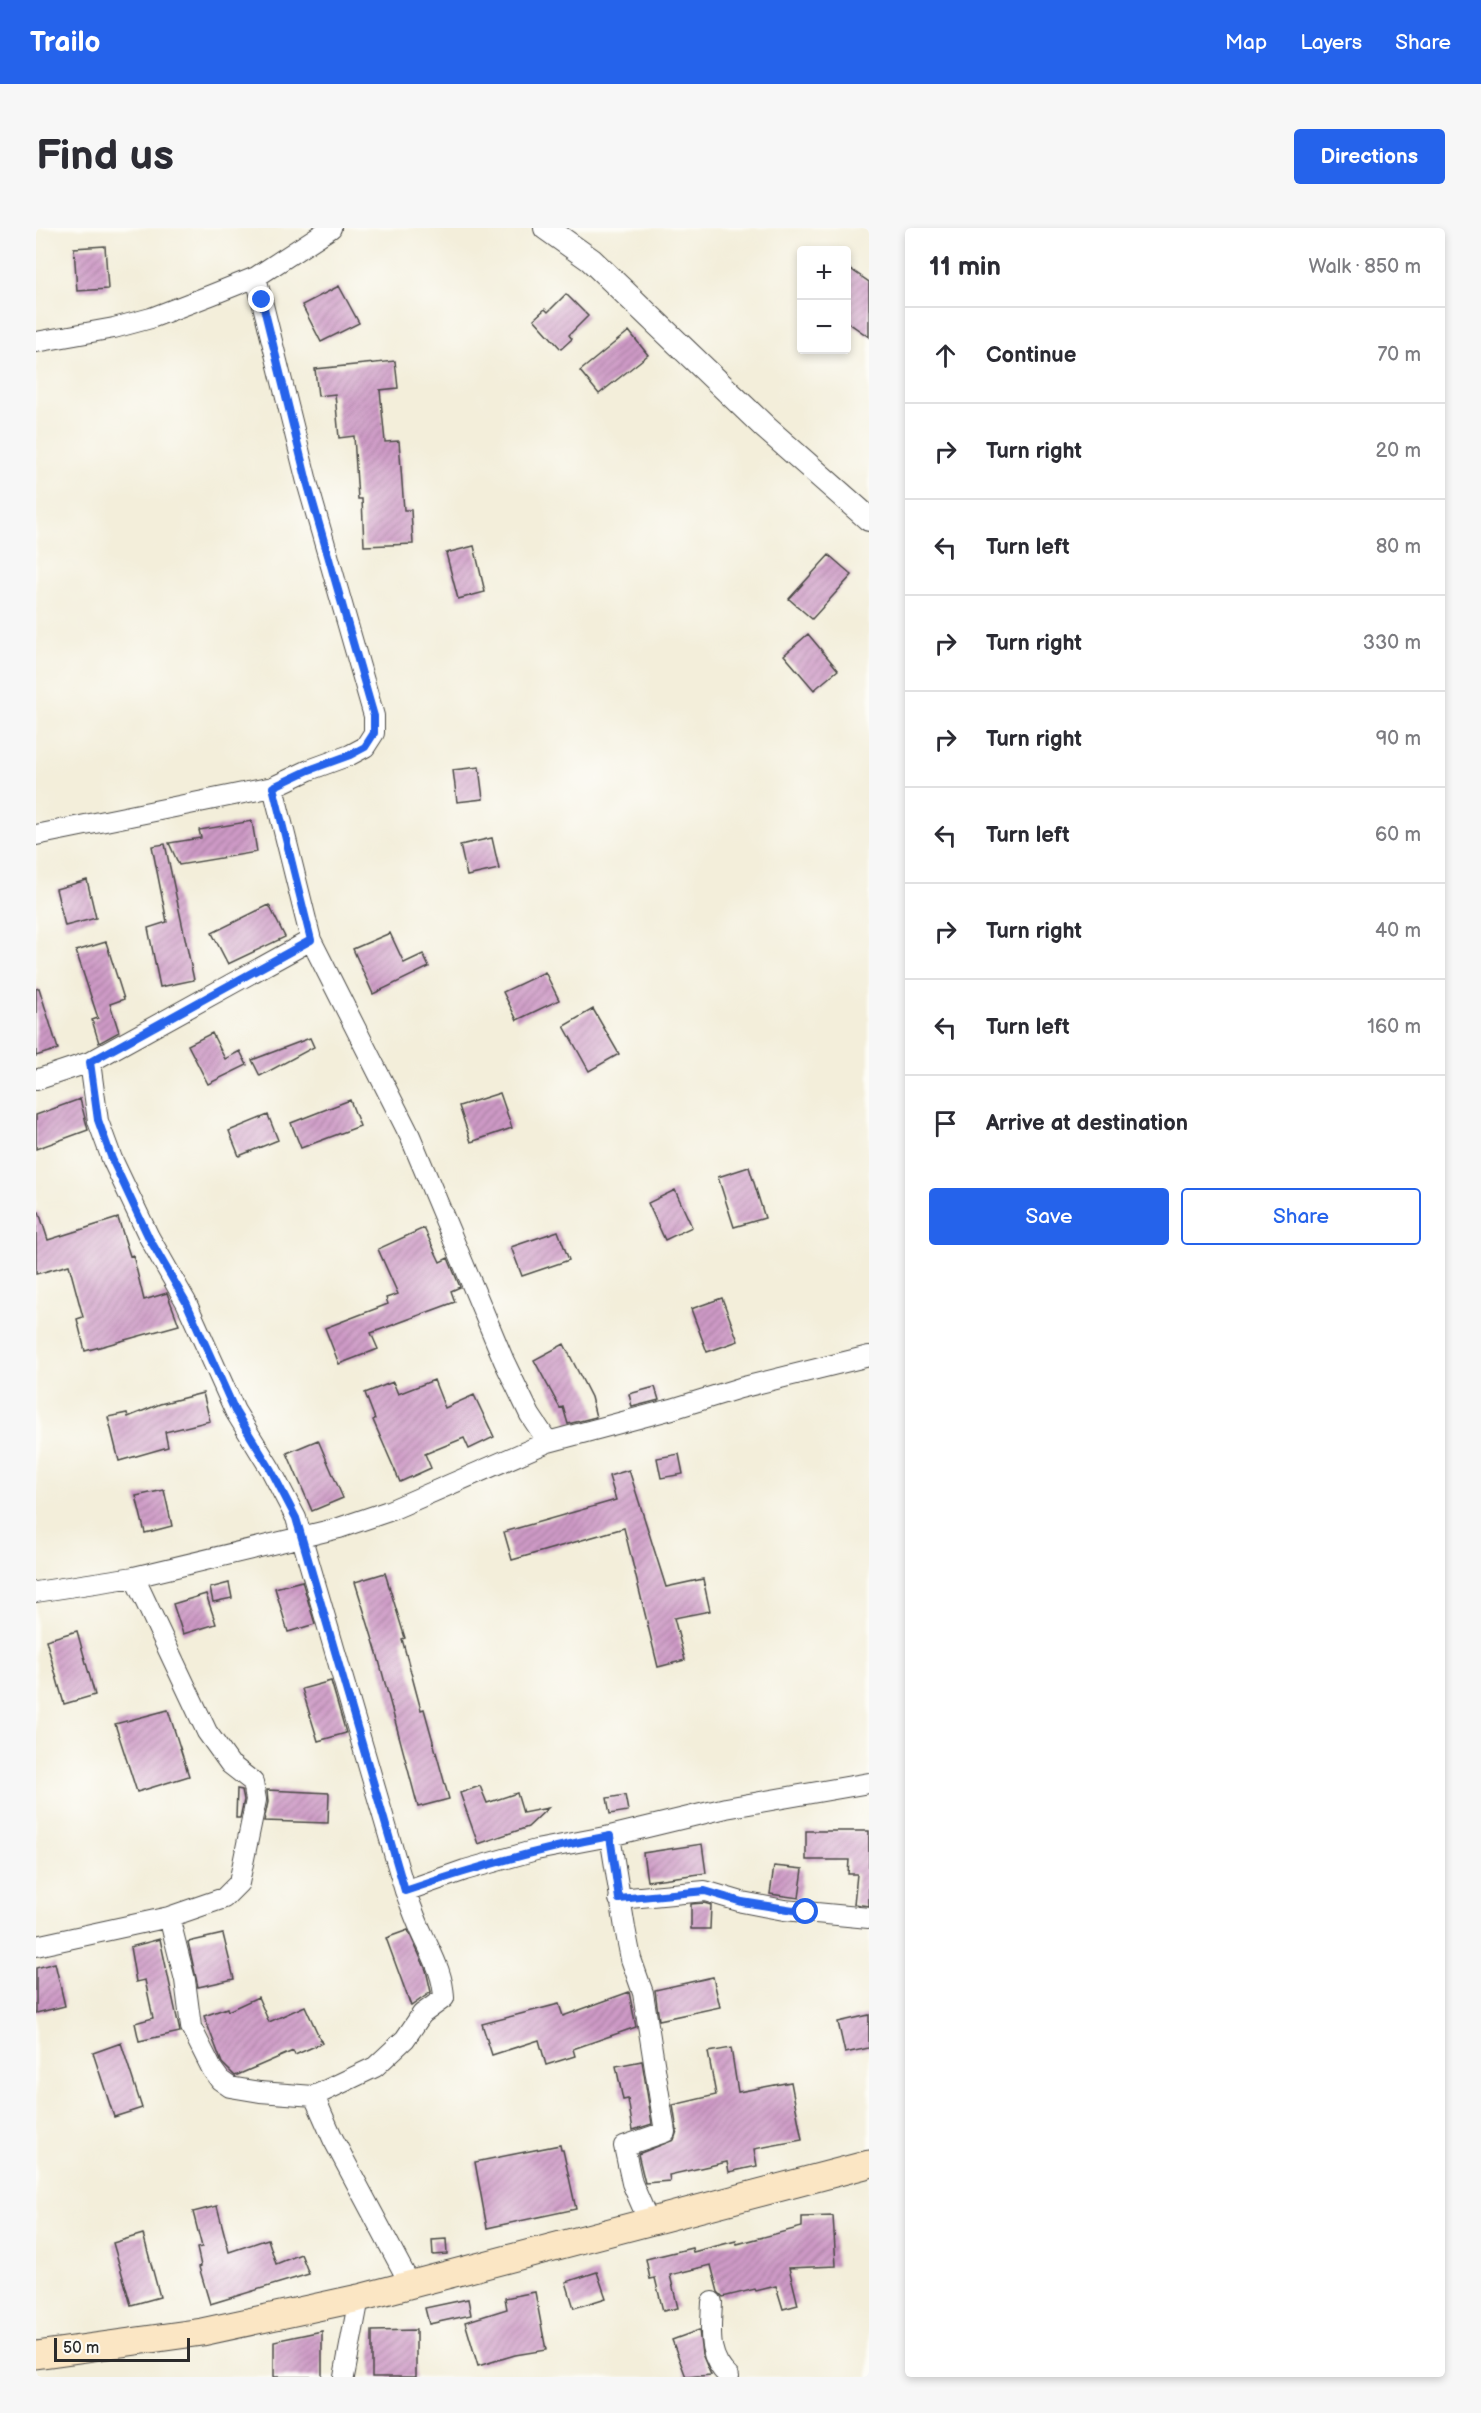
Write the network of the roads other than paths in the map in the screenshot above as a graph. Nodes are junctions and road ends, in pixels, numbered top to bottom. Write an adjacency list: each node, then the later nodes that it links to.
1 (331, 228): 3 (street)
2 (552, 229): 5 (street)
3 (256, 277): 4 (street); 6 (street)
4 (36, 342)
5 (869, 519)
6 (273, 787): 7 (street); 8 (street)
7 (36, 835)
8 (311, 940): 9 (street); 12 (street)
9 (90, 1062): 10 (street); 13 (street)
10 (36, 1080)
11 (869, 1356): 12 (street)
12 (548, 1442): 13 (street)
13 (302, 1536): 14 (street); 18 (street)
14 (134, 1577): 15 (street); 20 (street)
15 (36, 1592)
16 (869, 1783): 17 (street)
17 (610, 1836): 18 (street); 19 (street)
18 (405, 1891): 23 (street)
19 (619, 1899): 21 (street); 25 (street)
20 (169, 1917): 22 (street); 23 (street)
21 (869, 1918)
22 (36, 1946)
23 (314, 2096): 26 (street)
24 (869, 2164): 25 (main road)
25 (649, 2222): 26 (main road)
26 (410, 2284): 27 (main road)
27 (359, 2298): 29 (main road); 31 (street)
28 (712, 2302): 30 (street)
29 (36, 2355)
30 (723, 2375)
31 (344, 2377)

